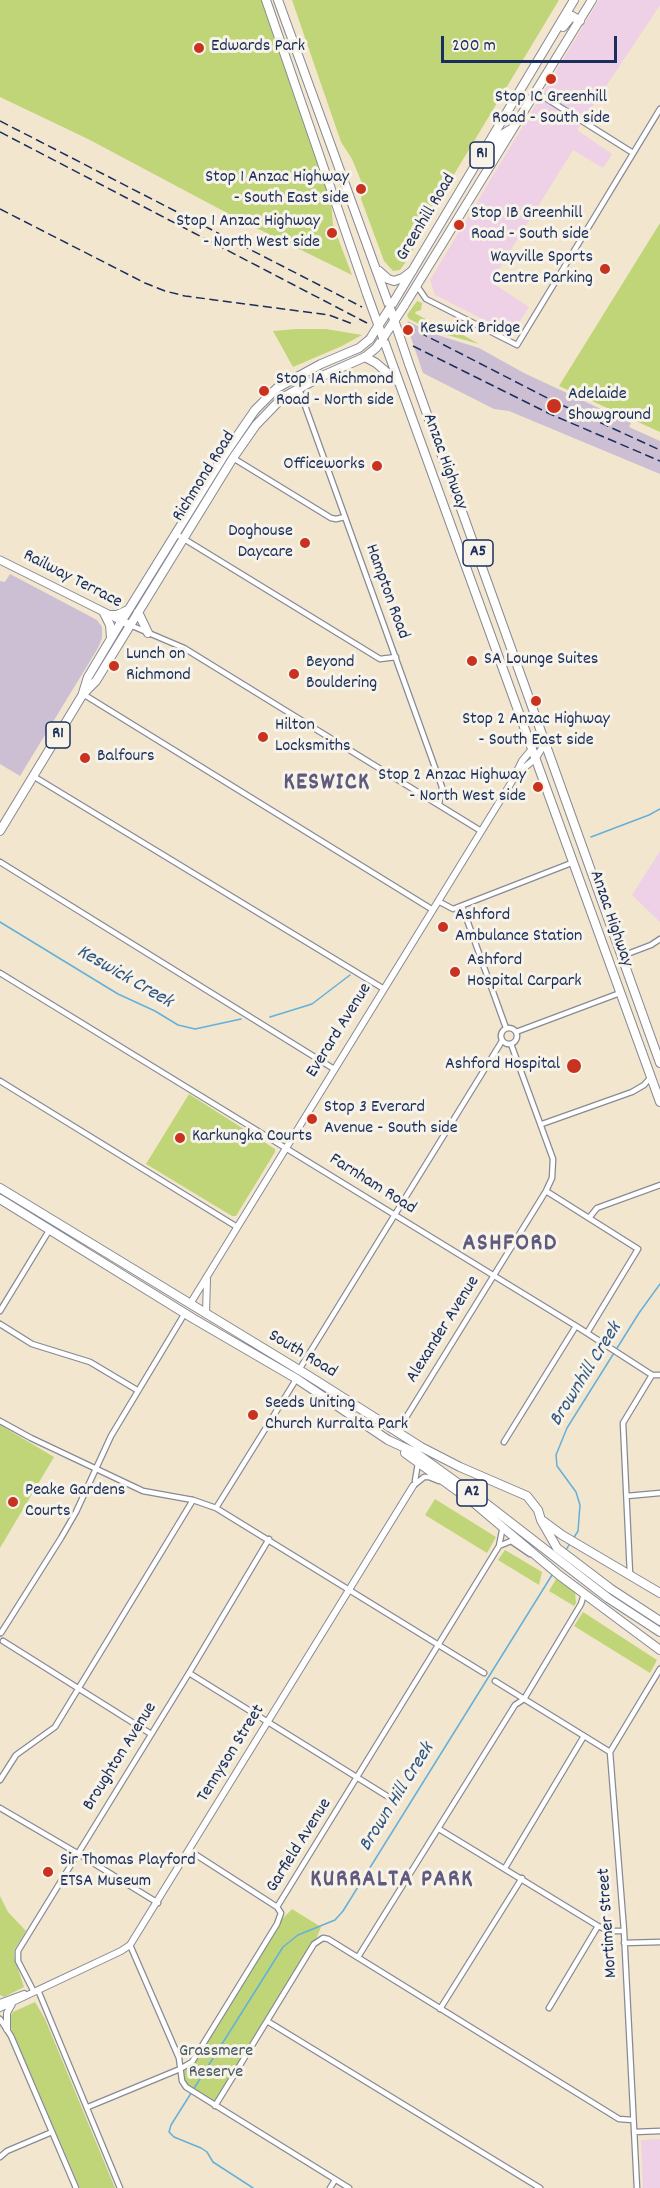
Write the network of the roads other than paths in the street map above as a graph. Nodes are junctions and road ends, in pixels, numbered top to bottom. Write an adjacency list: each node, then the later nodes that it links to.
1 (266, 0): 8 (main road, Anzac Highway)
2 (278, 0): 7 (main road, Anzac Highway)
3 (574, 0): 6 (main road, Greenhill Road / R1)
4 (592, 0): 5 (main road, Greenhill Road / R1)
5 (580, 21): 6 (main road); 9 (main road, Greenhill Road / R1)
6 (549, 42): 12 (main road, Greenhill Road / R1)
7 (308, 83): 8 (main road); 15 (main road, Anzac Highway)
8 (296, 88): 19 (main road, Anzac Highway, bridge)
9 (536, 92): 11 (main road, Greenhill Road / R1); 13 (street)
10 (660, 109): 13 (street)
11 (514, 128): 12 (main road); 16 (main road, Greenhill Road / R1)
12 (486, 148): 14 (main road, Greenhill Road / R1)
13 (633, 153): 16 (street)
14 (416, 267): 15 (main road); 17 (main road, Greenhill Road / R1)
15 (378, 270): 17 (main road, Anzac Highway)
16 (417, 286): 18 (main road, Greenhill Road / R1, bridge)
17 (389, 305): 18 (main road, Anzac Highway / A5, bridge); 19 (main road, Greenhill Road / R1, bridge)
18 (394, 320): 20 (main road, Richmond Road / R1, bridge); 37 (main road, Anzac Highway / A5, bridge)
19 (378, 326): 20 (main road, Anzac Highway, bridge); 22 (main road, Richmond Road / R1, bridge)
20 (383, 338): 21 (main road, Richmond Road / R1); 23 (main road, Anzac Highway / A5)
21 (365, 357): 23 (main road); 24 (main road, Richmond Road / R1)
22 (293, 379): 24 (main road); 25 (main road, Richmond Road / R1)
23 (400, 385): 39 (main road, Anzac Highway / A5)
24 (299, 388): 26 (main road, Richmond Road / R1); 27 (street, Hampton Road)
25 (225, 454): 26 (street); 28 (main road, Richmond Road / R1)
26 (233, 458): 27 (street); 28 (main road, Richmond Road / R1)
27 (345, 517): 38 (street, Hampton Road)
28 (180, 536): 30 (main road, Richmond Road / R1); 31 (main road, Richmond Road / R1); 38 (street)
29 (0, 560): 32 (main road, Railway Terrace)
30 (129, 609): 32 (main road); 33 (main road, Richmond Road / R1)
31 (138, 612): 34 (main road, Richmond Road / R1); 35 (main road)
32 (106, 614): 33 (main road, Railway Terrace); 36 (main road)
33 (121, 622): 34 (main road, Railway Terrace); 36 (main road, Richmond Road / R1)
34 (130, 625): 35 (street); 40 (main road, Richmond Road / R1)
35 (148, 633): 46 (street)
36 (111, 638): 40 (main road, Richmond Road / R1)
37 (514, 656): 39 (main road); 41 (main road, Anzac Highway / A5)
38 (396, 657): 46 (street, Hampton Road)
39 (500, 660): 42 (main road, Anzac Highway / A5)
40 (83, 694): 45 (main road, Richmond Road / R1); 55 (street)
41 (544, 743): 43 (street, Everard Avenue); 51 (main road, Anzac Highway / A5)
42 (532, 749): 43 (main road, Anzac Highway / A5); 44 (street, Everard Avenue)
43 (536, 758): 44 (street, Everard Avenue); 50 (main road, Anzac Highway / A5)
44 (516, 774): 48 (street, Everard Avenue)
45 (33, 776): 47 (main road, Richmond Road / R1); 61 (street)
46 (439, 804): 48 (street)
47 (0, 831)
48 (481, 831): 53 (street, Everard Avenue)
49 (0, 862): 70 (street)
50 (574, 862): 52 (main road, Anzac Highway / A5); 54 (street)
51 (598, 890): 52 (main road); 58 (main road, Anzac Highway / A5)
52 (585, 894): 57 (main road, Anzac Highway / A5)
53 (438, 901): 54 (street); 55 (street, Everard Avenue)
54 (462, 906): 63 (street)
55 (433, 910): 61 (street, Everard Avenue)
56 (660, 939): 58 (street)
57 (605, 951): 58 (main road); 60 (main road, Anzac Highway / A5)
58 (621, 956): 60 (main road); 64 (main road, Anzac Highway / A5)
59 (0, 973): 76 (street, Farnham Road)
60 (614, 975): 62 (main road, Anzac Highway / A5)
61 (384, 989): 70 (street, Everard Avenue)
62 (621, 993): 65 (street); 66 (main road, Anzac Highway / A5)
63 (506, 1028): 65 (street); 67 (street)
64 (648, 1029): 66 (main road); 69 (main road, Anzac Highway / A5)
65 (516, 1032): 68 (street)
66 (636, 1034): 71 (main road, Anzac Highway / A5)
67 (502, 1041): 68 (street); 81 (street)
68 (511, 1044): 75 (street, Alexander Avenue)
69 (660, 1063)
70 (334, 1069): 76 (street, Everard Avenue)
71 (650, 1074): 73 (main road); 74 (main road, Anzac Highway / A5); 75 (street)
72 (0, 1081): 84 (street)
73 (660, 1088)
74 (660, 1102)
75 (542, 1124): 79 (street, Alexander Avenue)
76 (286, 1148): 81 (street, Farnham Road); 84 (street, Everard Avenue)
77 (660, 1185): 82 (street)
78 (0, 1188): 83 (main road, South Road / A2)
79 (546, 1191): 82 (street); 87 (street, Alexander Avenue)
80 (0, 1199): 85 (main road, South Road / A2)
81 (395, 1214): 87 (street, Farnham Road); 95 (street)
82 (588, 1218): 94 (street)
83 (54, 1221): 85 (street); 88 (main road, South Road / A2)
84 (237, 1227): 86 (street, Everard Avenue)
85 (50, 1229): 89 (street); 90 (main road, South Road / A2)
86 (207, 1275): 88 (street, Everard Avenue); 91 (street)
87 (494, 1275): 93 (street, Farnham Road); 100 (street, Alexander Avenue)
88 (190, 1304): 90 (main road); 91 (main road, South Road / A2)
89 (0, 1311)
90 (185, 1313): 95 (main road, South Road / A2); 98 (street)
91 (206, 1314): 95 (main road, South Road / A2)
92 (0, 1324): 98 (street)
93 (576, 1326): 94 (street, Farnham Road); 102 (street)
94 (587, 1333): 96 (street)
95 (298, 1375): 100 (main road, South Road / A2); 101 (main road, South Road / A2); 110 (street)
96 (652, 1375): 97 (street); 107 (street)
97 (660, 1375)
98 (137, 1390): 104 (street)
99 (0, 1421): 104 (street)
100 (397, 1432): 111 (main road, South Road / A2)
101 (387, 1440): 103 (main road); 115 (main road, South Road / A2)
102 (504, 1442)
103 (418, 1462): 105 (street, Tennyson Street); 109 (main road)
104 (95, 1468): 108 (street); 124 (street)
105 (413, 1486): 109 (street); 119 (street, Tennyson Street)
106 (660, 1493): 107 (street)
107 (627, 1496): 118 (street)
108 (193, 1500): 110 (street); 132 (street)
109 (474, 1503): 112 (main road)
110 (216, 1508): 113 (street)
111 (541, 1520): 115 (main road, South Road / A2); 118 (main road)
112 (502, 1526): 114 (street, Garfield Avenue); 116 (main road)
113 (269, 1539): 119 (street); 129 (street, Broughton Avenue)
114 (499, 1546): 116 (street); 126 (street, Garfield Avenue)
115 (554, 1551): 117 (main road, South Road / A2)
116 (546, 1563): 121 (main road)
117 (569, 1563): 122 (main road, South Road / A2); 123 (main road, South Road / A2)
118 (630, 1574): 120 (main road)
119 (349, 1591): 126 (street); 134 (street, Tennyson Street)
120 (660, 1593)
121 (584, 1594): 127 (main road); 133 (street)
122 (660, 1621)
123 (660, 1632)
124 (1, 1633): 125 (street)
125 (2, 1642): 132 (street)
126 (439, 1646): 130 (street); 138 (street, Garfield Avenue)
127 (660, 1650)
128 (660, 1669): 137 (street)
129 (189, 1673): 134 (street); 135 (street, Broughton Avenue)
130 (484, 1673)
131 (495, 1681): 133 (street)
132 (79, 1688): 135 (street); 139 (street)
133 (524, 1699): 136 (street); 142 (street)
134 (268, 1724): 138 (street); 143 (street, Tennyson Street)
135 (152, 1734): 144 (street, Broughton Avenue)
136 (584, 1736): 137 (street); 145 (street)
137 (610, 1752): 150 (street, Mortimer Street)
138 (357, 1778): 140 (street); 148 (street, Garfield Avenue)
139 (0, 1780)
140 (394, 1801)
141 (0, 1808): 144 (street)
142 (439, 1829): 145 (street); 154 (street)
143 (190, 1851): 147 (street, Tennyson Street); 148 (street)
144 (77, 1853): 147 (street); 155 (street, Broughton Avenue)
145 (505, 1868): 146 (street)
146 (522, 1878): 149 (street); 160 (street)
147 (158, 1903): 153 (street, Tennyson Street)
148 (277, 1907): 164 (street, Garfield Avenue)
149 (598, 1926): 150 (street); 159 (street)
150 (624, 1931): 152 (street, Mortimer Street)
151 (660, 1942): 152 (street)
152 (624, 1943): 167 (street, Mortimer Street)
153 (130, 1945): 155 (street, Tennyson Street); 164 (street)
154 (358, 1958): 160 (street); 162 (street)
155 (36, 1991): 156 (street, Tennyson Street); 157 (street, Tennyson Street); 166 (street)
156 (0, 2003)
157 (12, 2004): 158 (street, Tennyson Street); 163 (street)
158 (0, 2008)
159 (549, 2008)
160 (440, 2009): 167 (street)
161 (0, 2021): 163 (street)
162 (267, 2021): 165 (street); 177 (street)
163 (8, 2029): 169 (street)
164 (180, 2070): 165 (street); 166 (street, Garfield Avenue)
165 (215, 2106): 172 (street)
166 (87, 2108): 174 (street)
167 (633, 2120): 170 (street, Mortimer Street)
168 (660, 2131): 170 (street)
169 (52, 2132): 171 (street); 173 (street)
170 (634, 2132): 178 (street, Mortimer Street)
171 (0, 2157)
172 (335, 2180): 175 (street); 176 (street)
173 (76, 2188)
174 (120, 2188)
175 (330, 2188)
176 (349, 2188)
177 (540, 2188)
178 (637, 2188)

